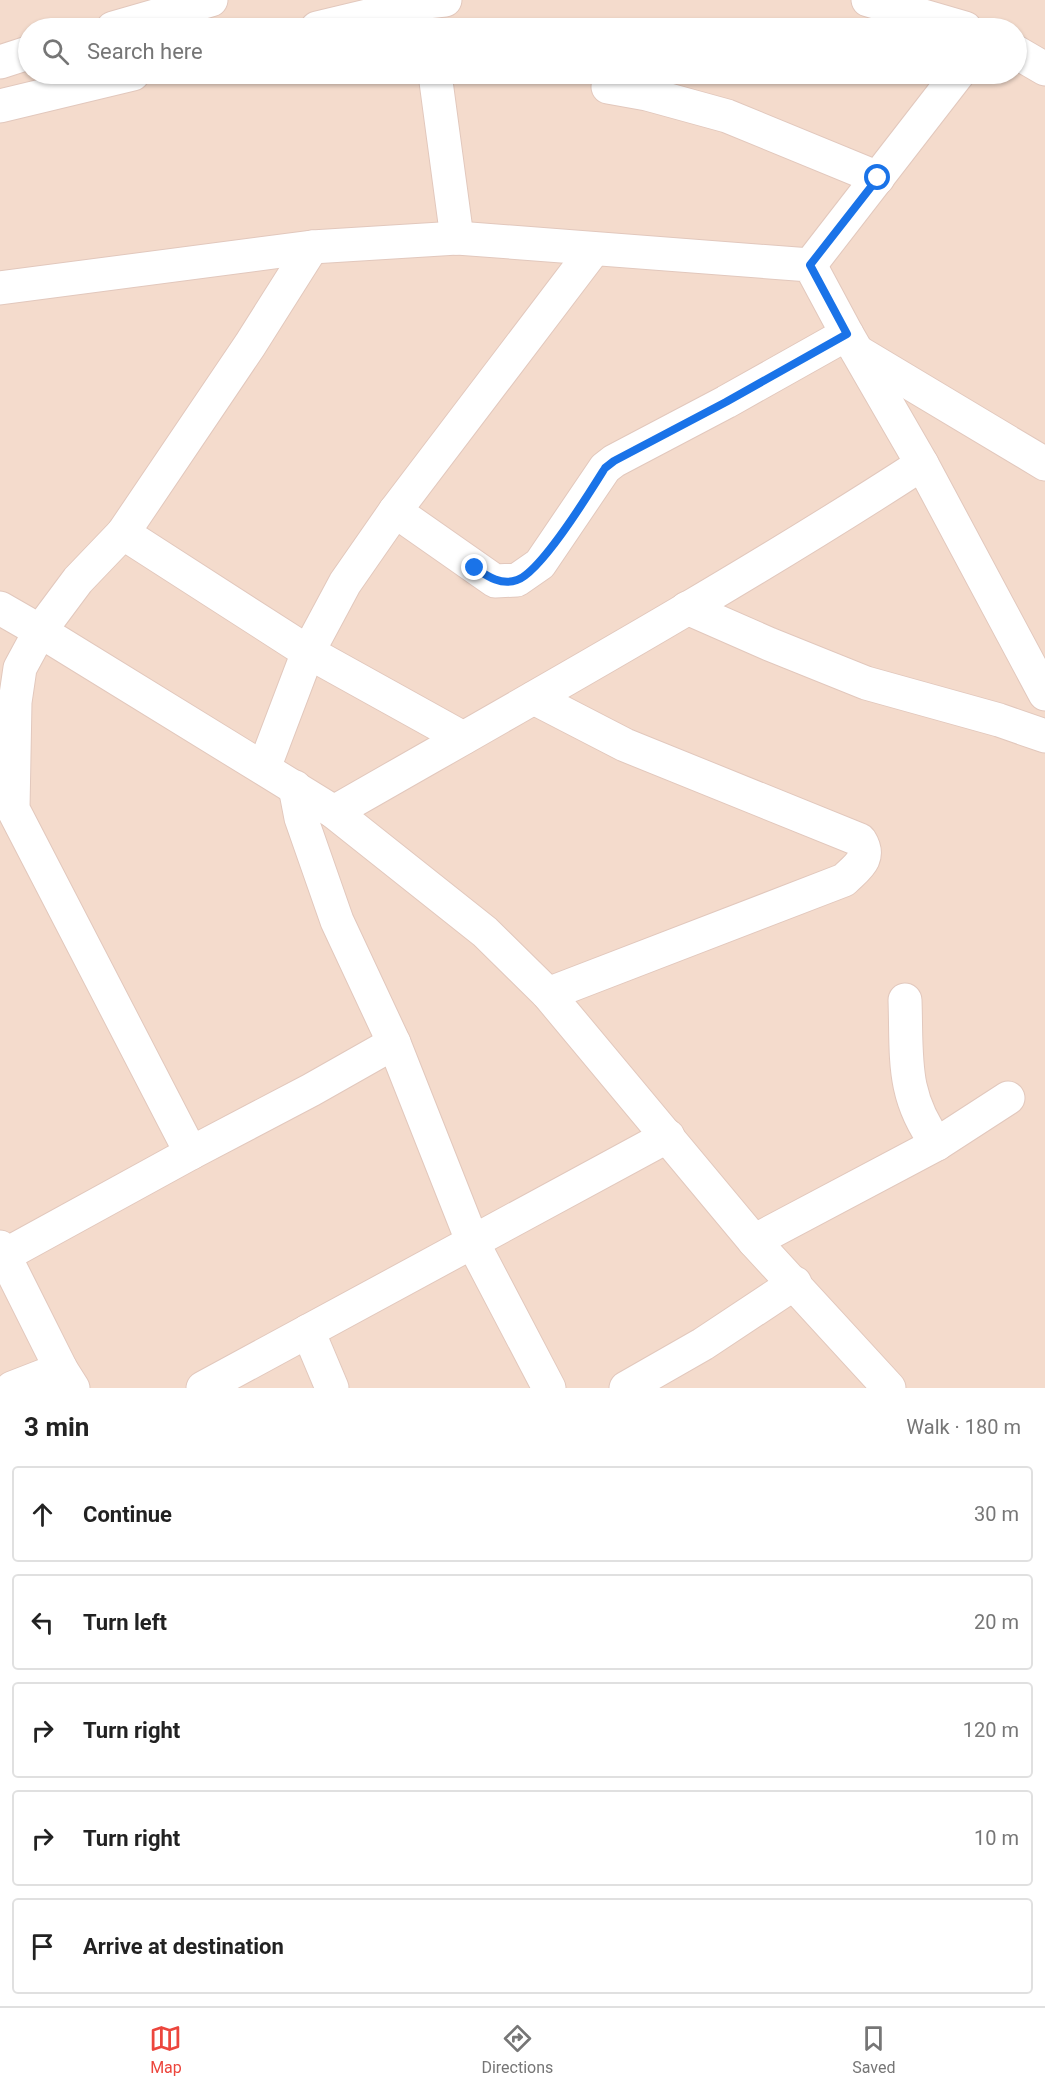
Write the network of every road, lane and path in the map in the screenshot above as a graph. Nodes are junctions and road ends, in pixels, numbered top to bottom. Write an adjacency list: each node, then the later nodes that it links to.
1 (211, 0): 3 (street)
2 (868, 0): 7 (street)
3 (162, 7): 5 (street)
4 (433, 10): 6 (street)
5 (136, 18)
6 (381, 18)
7 (930, 18)
8 (18, 57): 10 (street)
9 (1027, 58): 11 (street)
10 (0, 62)
11 (1045, 69)
12 (91, 84): 16 (street)
13 (436, 84): 18 (street)
14 (950, 84): 17 (street)
15 (608, 87): 17 (street)
16 (0, 106)
17 (878, 178): 21 (street)
18 (457, 238): 19 (street); 20 (street)
19 (312, 247): 22 (street); 27 (street)
20 (594, 249): 21 (street); 26 (street)
21 (810, 265): 23 (street)
22 (0, 288)
23 (852, 343): 24 (street); 25 (street); 26 (street)
24 (922, 464): 29 (street); 32 (street)
25 (1045, 464)
26 (395, 511): 31 (street)
27 (123, 533): 30 (street); 31 (street)
28 (0, 608): 30 (street)
29 (687, 608): 33 (street); 34 (street)
30 (40, 631): 36 (street); 38 (street)
31 (308, 652): 35 (street); 36 (street)
32 (1045, 694)
33 (534, 698): 35 (street); 40 (street)
34 (1045, 736)
35 (463, 738): 39 (street)
36 (264, 768): 37 (street)
37 (295, 787): 39 (street); 42 (street)
38 (6, 812): 46 (street)
39 (334, 813): 40 (street)
40 (548, 994): 44 (street)
41 (905, 1000): 45 (street)
42 (394, 1043): 46 (street); 48 (street)
43 (1008, 1098): 45 (street)
44 (668, 1136): 47 (street); 48 (street)
45 (937, 1144): 47 (street)
46 (191, 1153): 49 (street)
47 (754, 1241): 50 (street)
48 (473, 1243): 51 (street); 57 (street)
49 (2, 1251): 52 (street)
50 (795, 1284): 53 (street); 58 (street)
51 (308, 1331): 55 (street); 56 (street)
52 (67, 1378): 54 (street)
53 (632, 1387)
54 (12, 1388)
55 (203, 1388)
56 (332, 1388)
57 (549, 1388)
58 (890, 1388)

